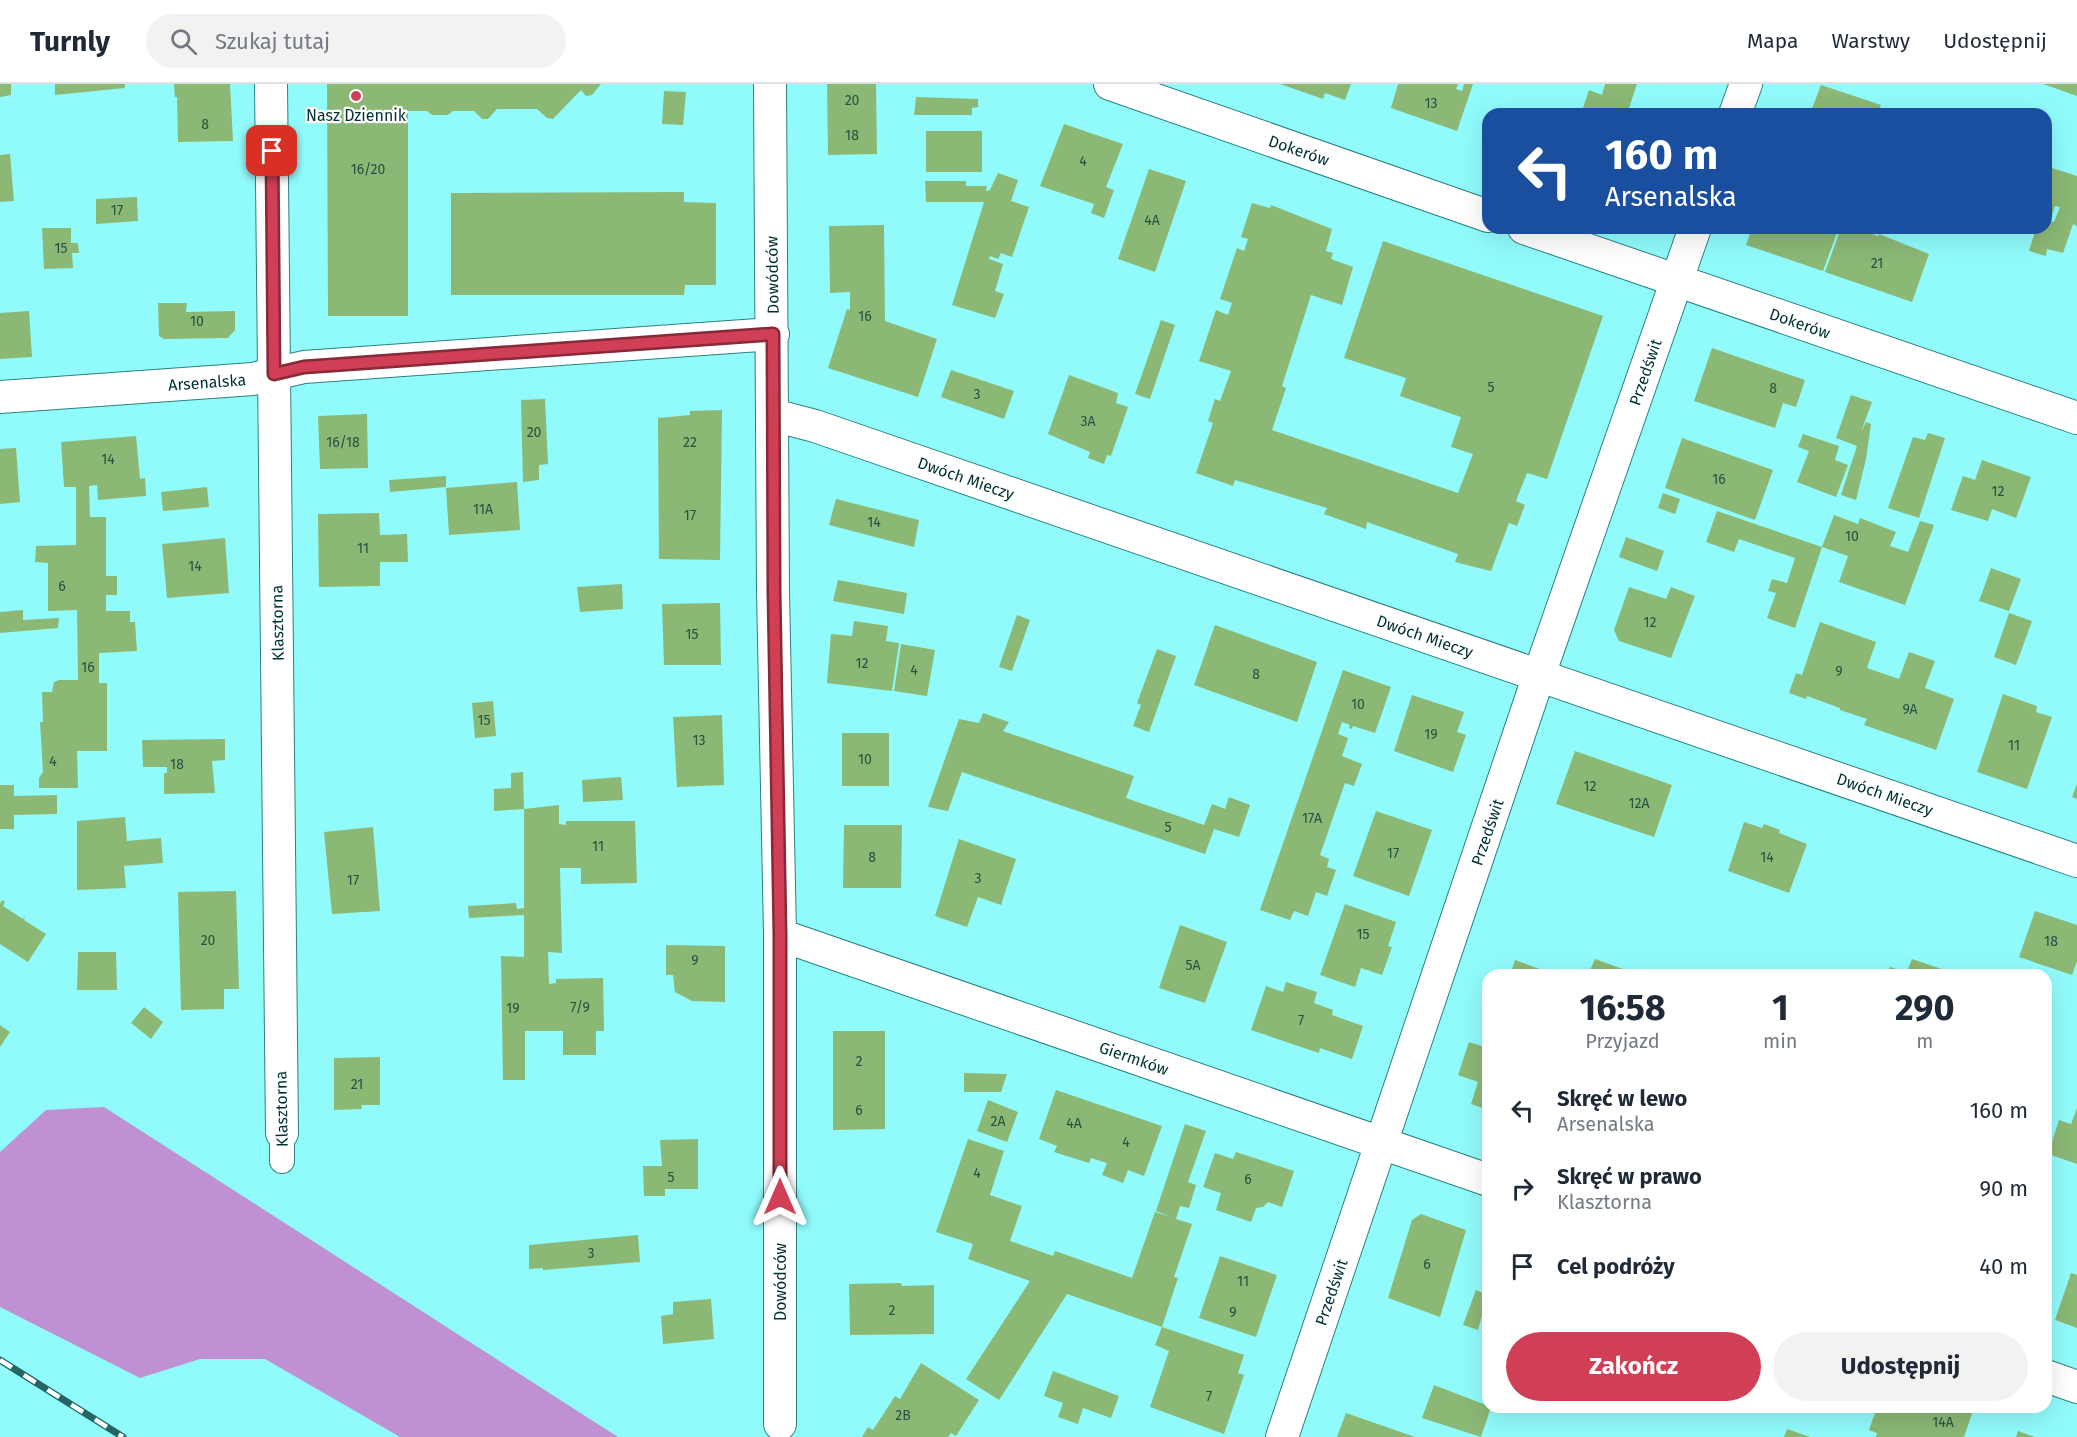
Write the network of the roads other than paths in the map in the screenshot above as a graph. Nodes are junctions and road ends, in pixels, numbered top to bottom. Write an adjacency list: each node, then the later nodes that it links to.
1 (271, 84): 11 (street, Klasztorna)
2 (770, 84): 10 (street, Dowódców)
3 (1110, 84): 6 (street, Dokerów)
4 (1746, 84): 5 (street)
5 (1737, 108)
6 (1482, 214)
7 (1541, 234): 9 (street, Dokerów)
8 (1693, 234): 9 (street, Przedświt)
9 (1676, 281): 14 (street, Dokerów); 15 (street, Przedświt)
10 (773, 334): 11 (street, Arsenalska); 13 (street, Dowódców)
11 (274, 374): 12 (street, Arsenalska); 19 (street, Klasztorna)
12 (0, 396)
13 (773, 415): 15 (street, Dwóch Mieczy); 17 (street, Dowódców)
14 (2077, 418)
15 (1539, 675): 16 (street, Dwóch Mieczy); 18 (street, Przedświt)
16 (2077, 861)
17 (780, 935): 18 (street, Giermków); 23 (street, Dowódców)
18 (1382, 1143): 20 (street, Giermków); 24 (street, Przedświt)
19 (282, 1147)
20 (1482, 1178)
21 (2052, 1378): 22 (street)
22 (2077, 1387)
23 (780, 1430)
24 (1282, 1437)

